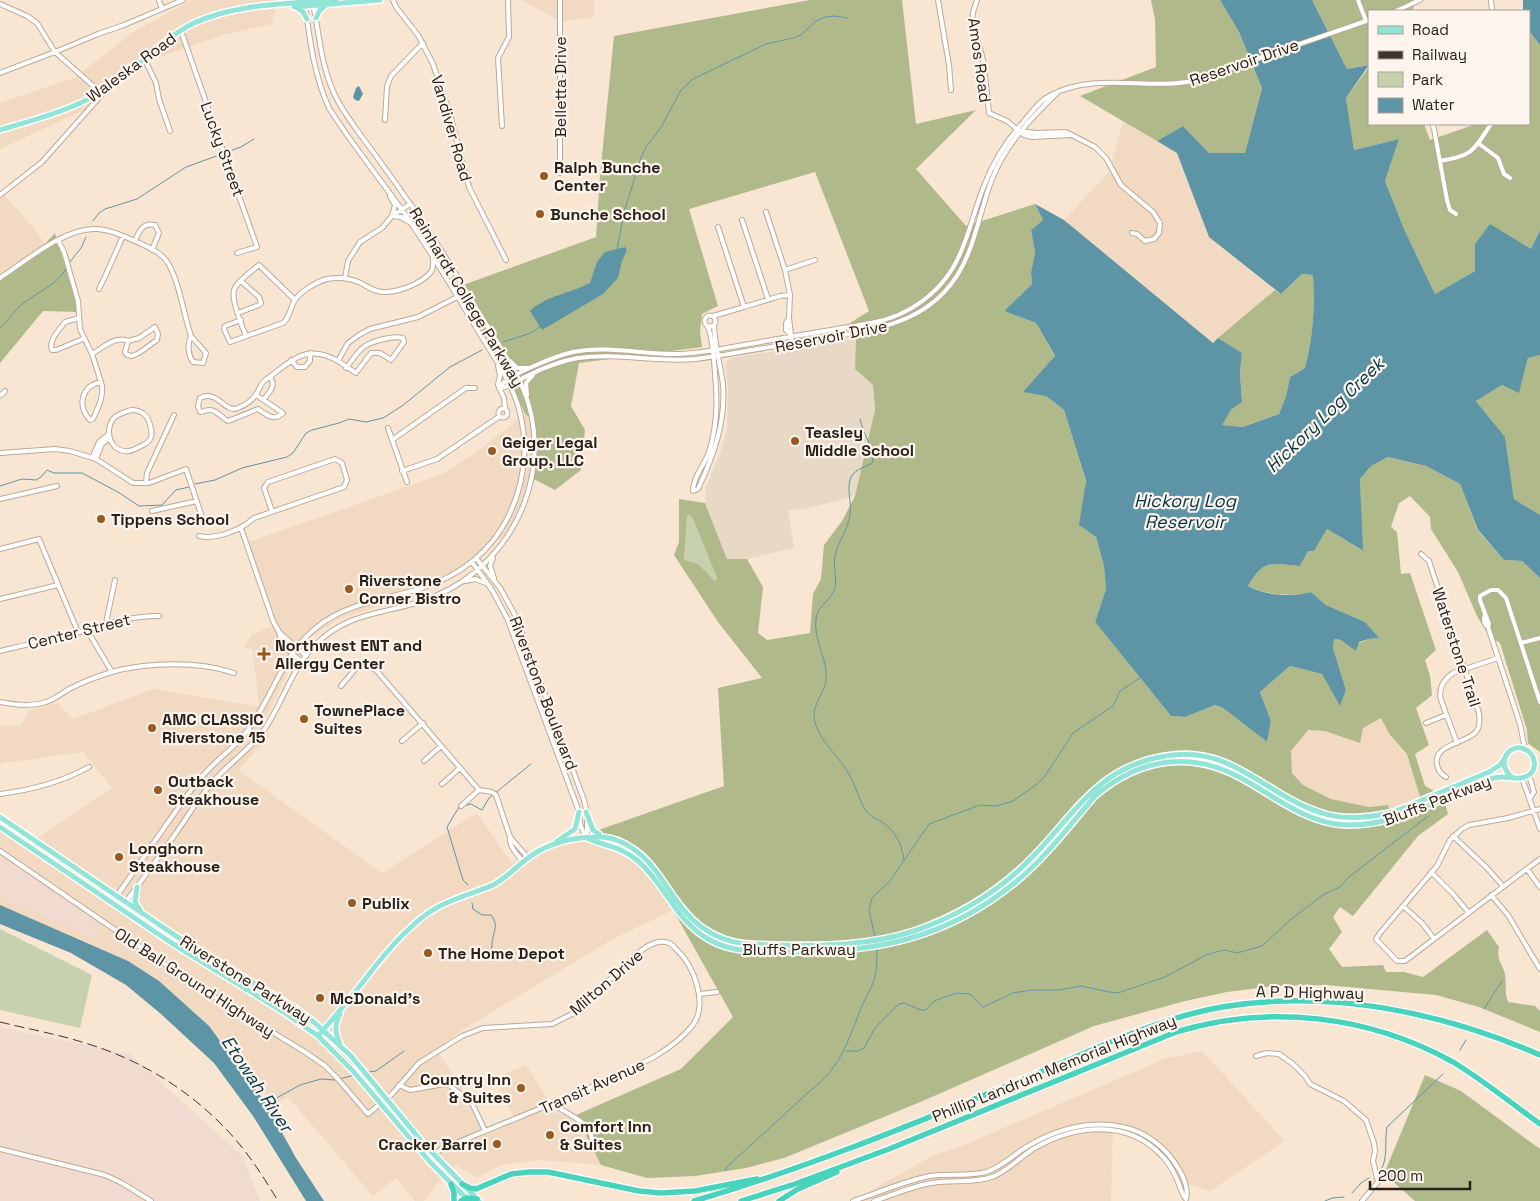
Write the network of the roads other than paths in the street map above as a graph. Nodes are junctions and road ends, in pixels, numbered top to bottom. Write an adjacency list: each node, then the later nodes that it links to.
1 (159, 0): 17 (street)
2 (183, 0): 17 (street)
3 (336, 0): 14 (main road)
4 (380, 0): 15 (main road)
5 (393, 0): 24 (street, Vandiver Road)
6 (508, 0): 34 (street)
7 (560, 0): 40 (street, Belletta Drive)
8 (938, 0): 29 (street)
9 (977, 0): 35 (street, Amos Road)
10 (1358, 0): 22 (street)
11 (1420, 0): 18 (street)
12 (0, 4): 25 (street)
13 (305, 4): 14 (main road); 16 (main road, Waleska Road); 19 (main road, Waleska Road); 21 (street, Reinhardt College Parkway)
14 (313, 4): 15 (main road); 20 (street, Reinhardt College Parkway)
15 (328, 4): 20 (main road)
16 (295, 7): 19 (main road, Waleska Road); 21 (main road)
17 (162, 8): 25 (street)
18 (1398, 10)
19 (234, 11): 23 (main road, Waleska Road)
20 (316, 18): 44 (street, Reinhardt College Parkway)
21 (307, 20): 42 (street, Reinhardt College Parkway)
22 (1367, 21): 35 (street, Reservoir Drive)
23 (181, 31): 26 (main road, Waleska Road); 57 (street, Lucky Street)
24 (423, 43): 31 (street); 59 (street, Vandiver Road)
25 (55, 52): 27 (street); 30 (street)
26 (144, 58): 28 (main road, Waleska Road); 37 (street)
27 (0, 73)
28 (108, 88): 30 (main road, Waleska Road); 43 (street)
29 (951, 90)
30 (100, 92): 36 (main road, Waleska Road)
31 (386, 120)
32 (1432, 125): 39 (street)
33 (1490, 125): 38 (street)
34 (502, 126)
35 (1019, 129): 52 (street); 80 (street, Reservoir Drive); 86 (street, Reservoir Drive)
36 (0, 130)
37 (170, 131)
38 (1478, 144): 39 (street); 41 (street)
39 (1440, 161): 47 (street)
40 (560, 173)
41 (1510, 178)
42 (380, 179): 45 (street, Reinhardt College Parkway); 48 (street)
43 (0, 195)
44 (410, 204): 45 (street); 66 (street, Reinhardt College Parkway)
45 (402, 209): 48 (street); 50 (street, Reinhardt College Parkway)
46 (766, 212): 61 (street)
47 (1456, 214)
48 (392, 216): 50 (street); 63 (street)
49 (742, 220): 69 (street)
50 (411, 223): 58 (street, Reinhardt College Parkway)
51 (718, 228): 71 (street)
52 (1132, 233)
53 (123, 236): 54 (street); 55 (street); 65 (street)
54 (58, 240): 62 (street); 75 (street)
55 (135, 241): 56 (street); 56 (street)
56 (152, 250): 81 (street)
57 (236, 254)
58 (432, 255): 63 (street); 68 (street, Reinhardt College Parkway)
59 (506, 260)
60 (815, 260): 61 (street)
61 (785, 270): 67 (street)
62 (0, 278)
63 (345, 278): 70 (street)
64 (241, 281): 70 (street); 72 (street); 72 (street)
65 (99, 288)
66 (467, 292): 68 (street); 91 (street, Reinhardt College Parkway)
67 (790, 295): 69 (street); 80 (street)
68 (458, 297): 95 (street); 96 (street, Reinhardt College Parkway)
69 (768, 299): 71 (street)
70 (295, 300): 82 (street)
71 (744, 307): 73 (street)
72 (238, 313): 76 (street)
73 (726, 313): 74 (street); 77 (street)
74 (713, 316): 77 (street); 79 (street)
75 (79, 318): 84 (street); 84 (street)
76 (241, 320): 82 (street); 82 (street)
77 (716, 321): 78 (street)
78 (714, 326): 79 (street); 87 (street)
79 (708, 327): 83 (street)
80 (791, 335): 86 (street); 87 (street, Reservoir Drive)
81 (191, 336): 81 (street)
82 (246, 336)
83 (711, 338): 87 (street); 88 (street)
84 (83, 339): 89 (street)
85 (128, 341): 85 (street); 89 (street)
86 (792, 344): 92 (street, Reservoir Drive)
87 (715, 349): 88 (street, Reservoir Drive); 93 (street)
88 (702, 352): 97 (street, Reservoir Drive)
89 (92, 354): 104 (street)
90 (310, 354): 94 (street); 94 (street); 95 (street)
91 (504, 354): 97 (street); 102 (street, Reinhardt College Parkway)
92 (728, 354): 93 (street, Reservoir Drive); 98 (street)
93 (716, 356): 98 (street); 98 (street); 100 (street, Reservoir Drive)
94 (291, 360): 101 (street)
95 (338, 360): 99 (street)
96 (497, 362): 103 (street, Reinhardt College Parkway); 107 (street)
97 (535, 366): 102 (street, Reservoir Drive)
98 (720, 367)
99 (346, 368): 99 (street)
100 (538, 371): 102 (street, Reservoir Drive); 113 (street)
101 (270, 377): 109 (street); 111 (street)
102 (518, 378): 103 (street, Reservoir Drive); 105 (street, Reservoir Drive); 113 (street, Reinhardt College Parkway)
103 (507, 380): 105 (street, Reinhardt College Parkway); 107 (street)
104 (101, 382): 104 (street)
105 (510, 385): 107 (street, Reservoir Drive); 135 (street, Reinhardt College Parkway)
106 (475, 388): 118 (street)
107 (499, 388): 112 (street)
108 (6, 391): 110 (street)
109 (256, 395): 111 (street); 111 (street)
110 (0, 396)
111 (264, 399)
112 (505, 409): 115 (street); 115 (street)
113 (530, 410): 133 (street, Reinhardt College Parkway)
114 (174, 414): 123 (street)
115 (500, 416): 121 (street)
116 (388, 428): 118 (street)
117 (109, 436): 117 (street); 120 (street)
118 (392, 440): 121 (street)
119 (0, 453): 120 (street)
120 (94, 458): 123 (street)
121 (402, 470): 122 (street)
122 (406, 482)
123 (146, 483): 126 (street)
124 (58, 486): 125 (street)
125 (0, 499)
126 (197, 501): 127 (street); 129 (street)
127 (152, 511)
128 (272, 512): 128 (street); 130 (street)
129 (201, 514)
130 (241, 528): 131 (street); 149 (street)
131 (199, 536)
132 (0, 549): 143 (street)
133 (495, 554): 137 (street, Reinhardt College Parkway); 142 (street)
134 (1421, 554): 158 (street, Waterstone Trail)
135 (476, 558): 136 (street, Reinhardt College Parkway); 137 (street, Riverstone Boulevard)
136 (472, 562): 138 (street, Riverstone Boulevard); 152 (street, Reinhardt College Parkway)
137 (482, 566): 138 (street, Reinhardt College Parkway); 142 (street, Riverstone Boulevard)
138 (478, 570): 140 (street, Reinhardt College Parkway); 141 (street, Riverstone Boulevard)
139 (115, 580): 146 (street)
140 (462, 582): 141 (street); 155 (street, Reinhardt College Parkway)
141 (488, 584): 194 (street, Riverstone Boulevard)
142 (497, 584): 195 (street, Riverstone Boulevard)
143 (58, 585): 144 (street); 148 (street)
144 (0, 600)
145 (159, 616): 146 (street, Center Street)
146 (106, 623): 147 (street, Center Street)
147 (87, 630): 148 (street, Center Street); 159 (street)
148 (78, 632): 153 (street, Center Street)
149 (279, 632): 152 (street); 154 (street)
150 (1540, 638): 151 (street)
151 (1521, 643): 156 (street); 162 (street)
152 (296, 648): 154 (street, Reinhardt College Parkway); 155 (street)
153 (0, 651)
154 (292, 653): 157 (street); 217 (street, Reinhardt College Parkway)
155 (306, 656): 157 (street, Reinhardt College Parkway)
156 (1498, 658): 158 (street); 168 (street)
157 (302, 661): 213 (street, Reinhardt College Parkway)
158 (1464, 669): 165 (street); 170 (street, Waterstone Trail)
159 (112, 672): 160 (street); 163 (street)
160 (234, 673)
161 (342, 686): 166 (street)
162 (1538, 691): 164 (street)
163 (0, 702)
164 (1540, 702)
165 (1446, 715): 167 (street); 170 (street)
166 (423, 723): 169 (street); 171 (street)
167 (1426, 723)
168 (1522, 734): 172 (street); 173 (street)
169 (402, 741)
170 (1457, 743): 183 (street, Waterstone Trail)
171 (441, 746): 177 (street); 180 (street)
172 (1514, 748): 173 (main road); 176 (main road, Bluffs Parkway)
173 (1525, 749): 174 (main road)
174 (1530, 753): 175 (main road); 181 (main road)
175 (1540, 757)
176 (1505, 758): 182 (main road, Bluffs Parkway); 189 (main road, Bluffs Parkway)
177 (424, 761)
178 (1540, 766): 181 (main road)
179 (90, 767): 187 (street)
180 (460, 768): 185 (street); 186 (street)
181 (1531, 772): 184 (main road); 188 (street)
182 (1511, 776): 184 (main road, Bluffs Parkway); 193 (main road, Bluffs Parkway)
183 (1446, 777)
184 (1522, 778): 188 (street)
185 (442, 784)
186 (479, 790): 190 (street); 203 (street)
187 (0, 794)
188 (1530, 798): 192 (street)
189 (1413, 804): 193 (main road); 197 (main road, Bluffs Parkway)
190 (461, 806)
191 (1540, 809): 192 (street)
192 (1533, 810): 200 (street); 202 (street)
193 (1416, 811): 198 (main road, Bluffs Parkway)
194 (579, 812): 204 (street, Riverstone Boulevard); 205 (main road)
195 (586, 812): 201 (main road); 204 (street, Riverstone Boulevard)
196 (0, 817): 217 (main road, Riverstone Parkway)
197 (1064, 821): 198 (main road); 226 (main road, Bluffs Parkway)
198 (1069, 826): 227 (main road, Bluffs Parkway)
199 (0, 827): 220 (main road, Riverstone Parkway)
200 (1540, 829)
201 (604, 836): 204 (main road, Bluffs Parkway); 214 (main road, Bluffs Parkway)
202 (1454, 836): 211 (street); 212 (street)
203 (510, 837): 207 (street); 209 (street)
204 (587, 838): 205 (main road); 216 (main road, Bluffs Parkway)
205 (553, 844): 207 (main road)
206 (0, 851): 241 (street, Old Ball Ground Highway)
207 (528, 858): 209 (main road)
208 (1540, 859): 210 (street)
209 (523, 862): 232 (main road)
210 (1527, 869): 212 (street); 215 (street)
211 (1431, 872): 221 (street); 224 (street)
212 (1503, 886): 218 (street)
213 (137, 887): 219 (street, Reinhardt College Parkway); 223 (main road)
214 (668, 887): 216 (main road); 226 (main road, Bluffs Parkway)
215 (1540, 887)
216 (663, 890): 227 (main road, Bluffs Parkway)
217 (117, 896): 219 (main road, Riverstone Parkway); 220 (street, Reinhardt College Parkway)
218 (1491, 896): 224 (street); 228 (street)
219 (126, 902): 222 (street, Reinhardt College Parkway); 223 (main road, Riverstone Parkway)
220 (112, 903): 222 (main road, Riverstone Parkway)
221 (1403, 906): 225 (street); 225 (street)
222 (122, 909): 234 (main road, Riverstone Parkway)
223 (142, 913): 233 (main road, Riverstone Parkway)
224 (1469, 913): 225 (street)
225 (1434, 939)
226 (790, 945): 227 (main road)
227 (790, 952)
228 (1540, 969)
229 (694, 974): 231 (street, Transit Avenue); 238 (street, Milton Drive)
230 (717, 992): 231 (street)
231 (700, 994): 240 (street, Transit Avenue)
232 (345, 1005): 233 (main road); 235 (main road)
233 (324, 1030): 234 (main road); 235 (main road, Riverstone Parkway)
234 (318, 1036): 241 (main road, Riverstone Parkway)
235 (342, 1046): 239 (main road, Riverstone Parkway)
236 (1540, 1055): 242 (highway, A P D Highway)
237 (1256, 1056): 263 (street)
238 (399, 1085): 239 (street, Milton Drive); 244 (street)
239 (386, 1098): 241 (street, Milton Drive); 248 (main road, Riverstone Parkway)
240 (553, 1103): 244 (street, Transit Avenue); 245 (street)
241 (380, 1104): 250 (main road, Riverstone Parkway)
242 (941, 1113): 249 (highway, Phillip Landrum Memorial Highway)
243 (1540, 1124): 247 (highway, Phillip Landrum Memorial Highway)
244 (485, 1131): 248 (street, Transit Avenue)
245 (592, 1145)
246 (0, 1149): 256 (street)
247 (889, 1149): 259 (highway, Phillip Landrum Memorial Highway); 260 (highway)
248 (434, 1155): 251 (main road, Riverstone Parkway)
249 (783, 1174): 252 (highway); 258 (highway, Phillip Landrum Memorial Highway)
250 (452, 1184): 253 (main road, Riverstone Parkway); 257 (highway)
251 (462, 1184): 252 (highway); 254 (main road, Riverstone Parkway)
252 (484, 1187): 254 (highway)
253 (466, 1200): 254 (highway)
254 (478, 1200)
255 (1186, 1200): 261 (street); 262 (street)
256 (151, 1201)
257 (454, 1201)
258 (694, 1201)
259 (741, 1201)
260 (778, 1201)
261 (853, 1201)
262 (874, 1201)
263 (1362, 1201)

